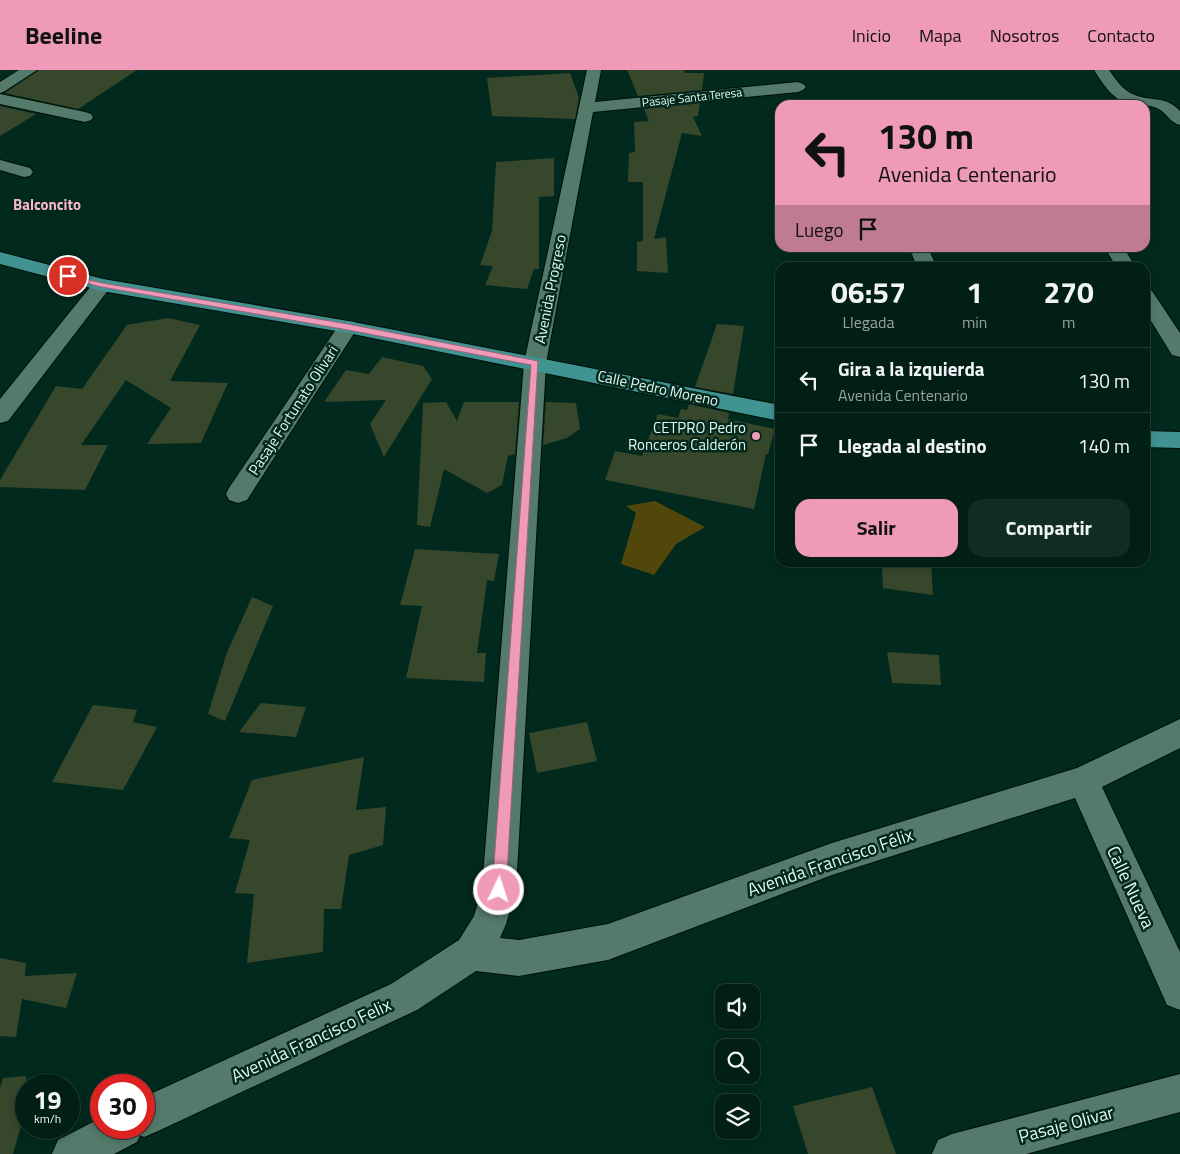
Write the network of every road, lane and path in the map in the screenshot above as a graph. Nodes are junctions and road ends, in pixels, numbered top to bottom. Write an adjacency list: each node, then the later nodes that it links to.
1 (30, 70): 5 (street)
2 (594, 70): 9 (street, Avenida Progreso)
3 (1101, 70): 7 (street)
4 (798, 87): 9 (street, Pasaje Santa Teresa)
5 (0, 88)
6 (0, 99): 10 (street)
7 (1136, 100)
8 (1150, 102): 11 (street)
9 (586, 108): 19 (street, Avenida Progreso)
10 (84, 117)
11 (1180, 120)
12 (0, 165): 13 (street)
13 (24, 172)
14 (0, 258): 15 (main road, Calle Pedro Moreno)
15 (102, 285): 17 (main road, Calle Pedro Moreno); 21 (street)
16 (1150, 303): 18 (street)
17 (348, 327): 19 (main road, Calle Pedro Moreno); 24 (street, Pasaje Fortunato Olivari)
18 (1180, 350)
19 (535, 363): 20 (main road, Calle Pedro Moreno); 27 (street, Avenida Progreso)
20 (775, 412)
21 (0, 415)
22 (1150, 440): 23 (main road)
23 (1180, 440)
24 (238, 494)
25 (1180, 733): 26 (street, Avenida Francisco Félix)
26 (1083, 781): 27 (street, Avenida Francisco Félix); 28 (street, Calle Nueva)
27 (472, 954): 30 (street, Avenida Francisco Felix)
28 (1180, 992)
29 (1180, 1093): 33 (street, Pasaje Olivar)
30 (155, 1112)
31 (101, 1139): 32 (street)
32 (72, 1154)
33 (952, 1154)

